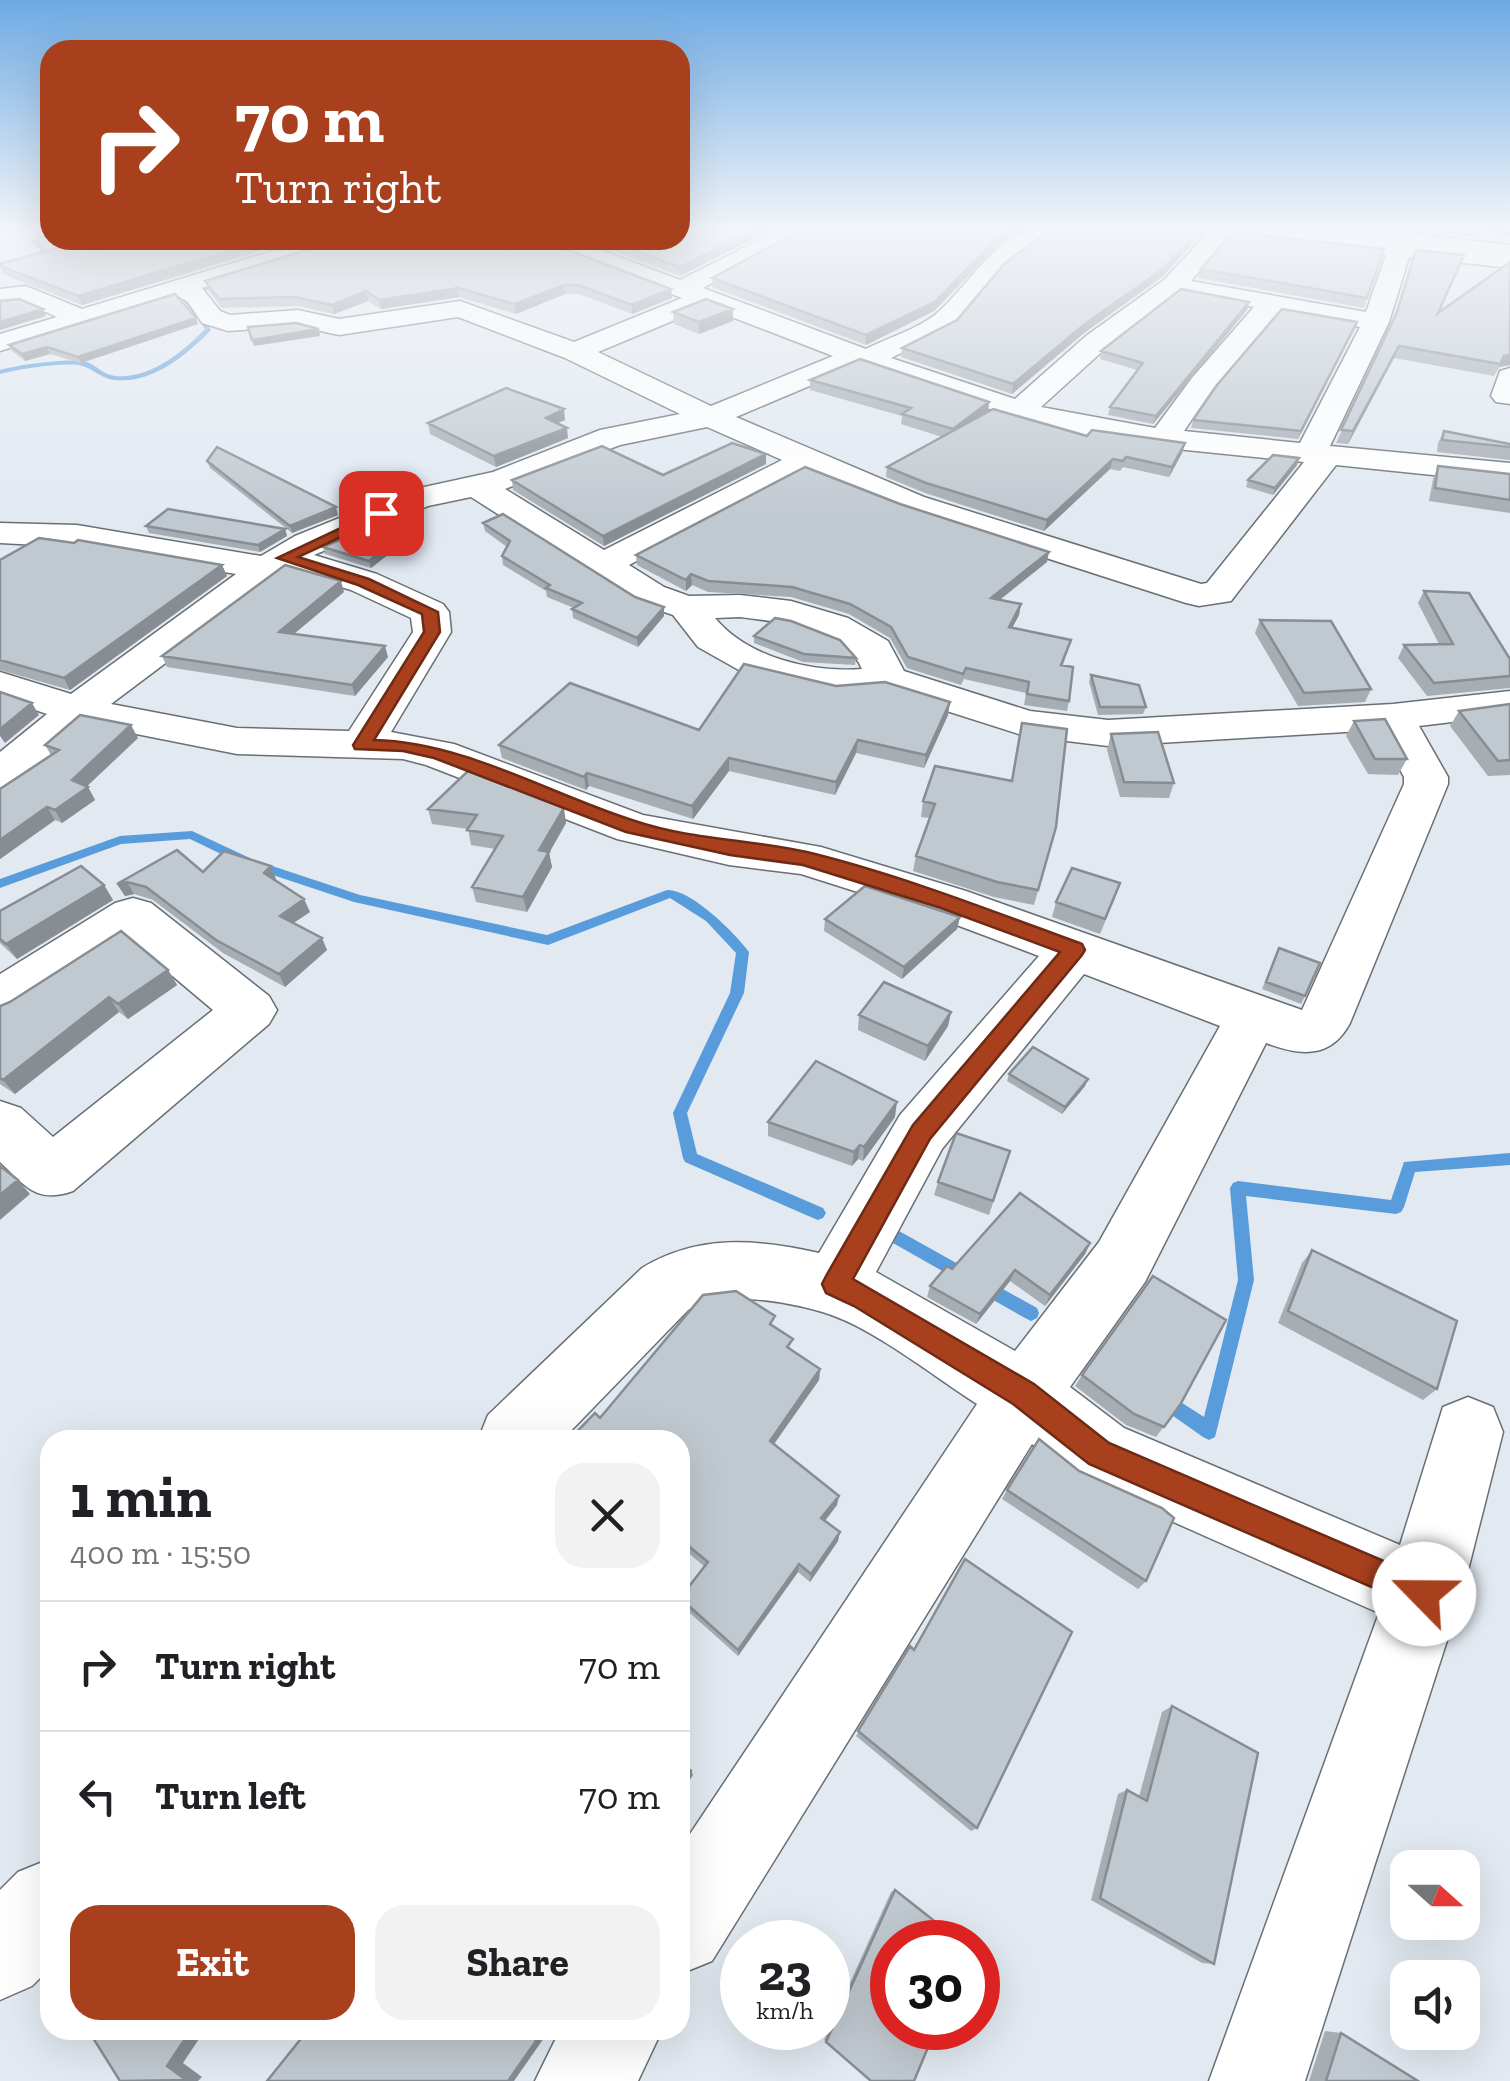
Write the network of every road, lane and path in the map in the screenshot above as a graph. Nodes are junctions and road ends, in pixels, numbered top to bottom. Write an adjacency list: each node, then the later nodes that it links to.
1 (65, 324): 11 (street)
2 (326, 324): 3 (street)
3 (361, 324)
4 (503, 324): 12 (street)
5 (633, 324): 12 (street)
6 (773, 324): 13 (street)
7 (939, 324): 13 (street)
8 (1120, 324): 14 (street)
9 (1254, 324): 16 (street)
10 (1375, 324): 17 (street)
11 (0, 343)
12 (576, 352): 15 (street)
13 (862, 358): 14 (street); 15 (street)
14 (1020, 410): 16 (street)
15 (710, 417): 18 (street); 20 (street)
16 (1164, 438): 17 (street)
17 (1319, 454): 18 (street); 19 (street)
18 (808, 458): 23 (street)
19 (1510, 473)
20 (475, 485): 22 (street); 23 (street)
21 (0, 533): 22 (street)
22 (276, 563): 28 (street); 30 (street)
23 (602, 565): 24 (street)
24 (686, 607): 25 (street); 25 (street)
25 (887, 679): 29 (street)
26 (0, 684): 28 (street)
27 (1510, 703): 29 (street)
28 (77, 710): 30 (street); 31 (street)
29 (1393, 717): 34 (street)
30 (362, 745): 32 (street)
31 (0, 775)
32 (1074, 950): 34 (street); 36 (street)
33 (0, 1000): 35 (street)
34 (1252, 1018): 37 (street)
35 (0, 1124)
36 (836, 1284): 37 (street); 38 (street)
37 (1024, 1394): 40 (street); 42 (street)
38 (523, 1430)
39 (1468, 1432): 40 (street)
40 (1424, 1594): 46 (street)
41 (40, 1914): 43 (street)
42 (690, 1914)
43 (0, 1954)
44 (610, 2040): 45 (street)
45 (583, 2081)
46 (1257, 2081)

